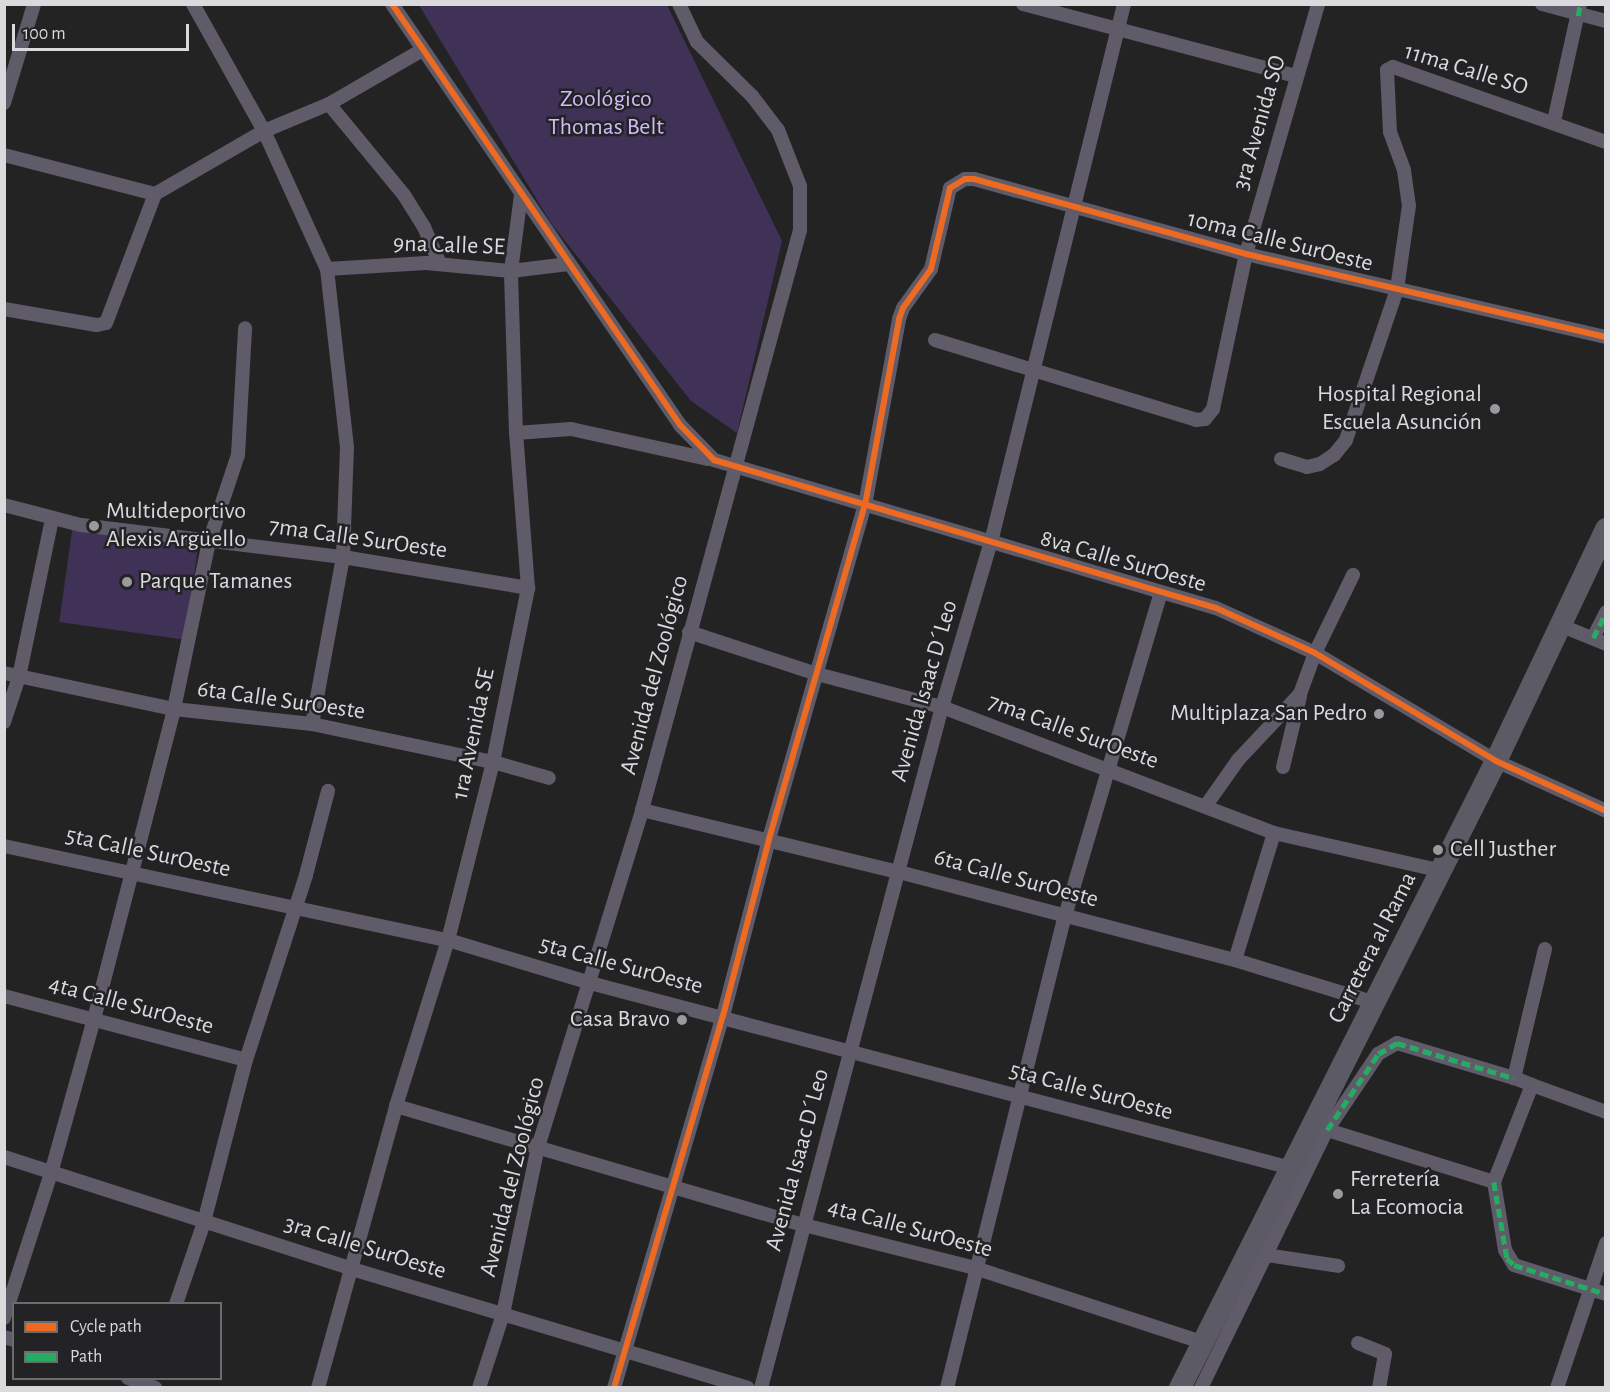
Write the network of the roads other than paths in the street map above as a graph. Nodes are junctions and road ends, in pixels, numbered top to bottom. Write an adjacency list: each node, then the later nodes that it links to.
1 (34, 4): 14 (street)
2 (193, 4): 17 (street)
3 (392, 4): 12 (street)
4 (679, 4): 37 (street, Avenida del Zoológico)
5 (1023, 4): 11 (street)
6 (1124, 4): 11 (street, Avenida Isaac D´Leo)
7 (1318, 4): 13 (street, 3ra Avenida SO)
8 (1542, 4): 9 (street)
9 (1579, 10): 10 (street); 16 (street)
10 (1605, 21)
11 (1118, 28): 13 (street); 22 (street, Avenida Isaac D´Leo)
12 (422, 50): 15 (street); 21 (street)
13 (1296, 76): 23 (street, 3ra Avenida SO)
14 (4, 103)
15 (329, 104): 17 (street); 24 (street)
16 (1554, 121): 18 (street, 11ma Calle SO); 28 (street, 11ma Calle SO)
17 (264, 131): 20 (street); 26 (street)
18 (1605, 142)
19 (4, 155): 20 (street)
20 (155, 194): 29 (street)
21 (521, 195): 25 (street); 27 (street, 1ra Avenida SE)
22 (1072, 205): 23 (street, 10ma Calle SurOeste); 33 (street, Avenida Isaac D´Leo); 39 (street, 10ma Calle SurOeste)
23 (1246, 254): 28 (street, 10ma Calle SurOeste); 33 (street, 3ra Avenida SO)
24 (440, 264): 26 (street, 9na Calle SE); 27 (street, 9na Calle SE)
25 (569, 264): 27 (street, 9na Calle SE); 36 (street)
26 (327, 269): 44 (street)
27 (511, 271): 34 (street, 1ra Avenida SE)
28 (1397, 289): 31 (street, 10ma Calle SurOeste); 35 (street)
29 (4, 309)
30 (245, 328): 42 (street)
31 (1605, 337)
32 (935, 340): 33 (street)
33 (1032, 371): 43 (street, Avenida Isaac D´Leo)
34 (516, 433): 36 (street, 8va Calle SurOeste); 46 (street, 1ra Avenida SE)
35 (1281, 459)
36 (714, 460): 37 (street, 8va Calle SurOeste)
37 (737, 465): 39 (street, 8va Calle SurOeste); 50 (street, Avenida del Zoológico)
38 (4, 505): 40 (street, 7ma Calle SurOeste)
39 (865, 505): 43 (street, 8va Calle SurOeste); 54 (street)
40 (52, 519): 42 (street, 7ma Calle SurOeste); 55 (street)
41 (1605, 529): 49 (highway, Carretera al Rama)
42 (208, 542): 44 (street, 7ma Calle SurOeste); 58 (street)
43 (991, 542): 47 (street, 8va Calle SurOeste); 57 (street, Avenida Isaac D´Leo)
44 (343, 557): 46 (street, 7ma Calle SurOeste); 60 (street)
45 (1353, 575): 52 (street)
46 (528, 588): 62 (street, 1ra Avenida SE)
47 (1161, 592): 52 (street, 8va Calle SurOeste); 64 (street)
48 (1605, 612): 51 (street)
49 (1562, 626): 51 (street); 61 (highway, Carretera al Rama)
50 (689, 632): 54 (street, 7ma Calle SurOeste); 68 (street, Avenida del Zoológico)
51 (1599, 641)
52 (1315, 653): 56 (street); 61 (street, 8va Calle SurOeste)
53 (4, 673): 55 (street, 6ta Calle SurOeste)
54 (817, 674): 57 (street, 7ma Calle SurOeste); 71 (street)
55 (20, 677): 58 (street, 6ta Calle SurOeste); 59 (street)
56 (1300, 694): 63 (street); 67 (street)
57 (942, 707): 64 (street, 7ma Calle SurOeste); 74 (street, Avenida Isaac D´Leo)
58 (174, 709): 60 (street, 6ta Calle SurOeste); 75 (street)
59 (4, 722)
60 (312, 724): 62 (street, 6ta Calle SurOeste)
61 (1497, 761): 69 (street, 8va Calle SurOeste); 73 (highway, Carretera al Rama)
62 (493, 762): 65 (street, 6ta Calle SurOeste); 78 (street, 1ra Avenida SE)
63 (1283, 767)
64 (1107, 768): 67 (street, 7ma Calle SurOeste); 77 (street)
65 (549, 778)
66 (327, 792): 76 (street)
67 (1207, 804): 70 (street, 7ma Calle SurOeste)
68 (642, 810): 71 (street, 6ta Calle SurOeste); 81 (street, Avenida del Zoológico)
69 (1605, 811)
70 (1274, 833): 73 (street, 7ma Calle SurOeste); 80 (street)
71 (769, 838): 74 (street, 6ta Calle SurOeste); 84 (street)
72 (4, 846): 75 (street, 5ta Calle SurOeste)
73 (1442, 871): 83 (highway, Carretera al Rama)
74 (899, 872): 77 (street, 6ta Calle SurOeste); 86 (street, Avenida Isaac D´Leo)
75 (132, 874): 76 (street, 5ta Calle SurOeste); 85 (street)
76 (296, 905): 78 (street, 5ta Calle SurOeste); 87 (street)
77 (1065, 916): 80 (street, 6ta Calle SurOeste); 90 (street)
78 (448, 940): 81 (street, 5ta Calle SurOeste); 91 (street, 1ra Avenida SE)
79 (1545, 949): 88 (street)
80 (1235, 960): 83 (street, 6ta Calle SurOeste)
81 (590, 983): 84 (street, 5ta Calle SurOeste); 94 (street, Avenida del Zoológico)
82 (4, 996): 85 (street, 4ta Calle SurOeste)
83 (1376, 1003): 93 (highway, Carretera al Rama)
84 (723, 1016): 86 (street, 5ta Calle SurOeste); 99 (street)
85 (94, 1019): 87 (street, 4ta Calle SurOeste); 97 (street)
86 (850, 1053): 90 (street, 5ta Calle SurOeste); 101 (street, Avenida Isaac D´Leo)
87 (246, 1060): 100 (street)
88 (1514, 1078): 89 (street); 93 (street)
89 (1532, 1085): 92 (street); 98 (street)
90 (1018, 1095): 96 (street, 5ta Calle SurOeste); 105 (street)
91 (396, 1106): 94 (street, 4ta Calle SurOeste); 106 (street, 1ra Avenida SE)
92 (1605, 1112)
93 (1320, 1128): 96 (highway, Carretera al Rama); 98 (street); 103 (street)
94 (538, 1147): 99 (street, 4ta Calle SurOeste); 110 (street, Avenida del Zoológico)
95 (4, 1157): 97 (street, 3ra Calle SurOeste)
96 (1291, 1168): 103 (highway, Carretera al Rama)
97 (51, 1173): 100 (street, 3ra Calle SurOeste); 111 (street)
98 (1494, 1182): 107 (street)
99 (673, 1184): 101 (street, 4ta Calle SurOeste); 114 (street)
100 (204, 1222): 106 (street, 3ra Calle SurOeste); 109 (street)
101 (804, 1224): 105 (street, 4ta Calle SurOeste); 121 (street, Avenida Isaac D´Leo)
102 (1605, 1243): 107 (street)
103 (1258, 1253): 104 (street); 112 (highway, Carretera al Rama); 124 (street)
104 (1338, 1266)
105 (975, 1268): 112 (street, 4ta Calle SurOeste); 122 (street)
106 (352, 1269): 110 (street, 3ra Calle SurOeste); 117 (street, 1ra Avenida SE)
107 (1592, 1289): 108 (street); 126 (street)
108 (1605, 1294)
109 (177, 1302)
110 (502, 1314): 114 (street, 3ra Calle SurOeste); 118 (street, Avenida del Zoológico)
111 (4, 1318)
112 (1202, 1342): 123 (highway, Carretera al Rama)
113 (1358, 1343): 125 (street)
114 (626, 1352): 119 (street); 120 (street, 3ra Calle SurOeste)
115 (134, 1380): 116 (street)
116 (150, 1385)
117 (318, 1388)
118 (479, 1388)
119 (614, 1388)
120 (748, 1388)
121 (761, 1388)
122 (947, 1388)
123 (1180, 1388)
124 (1201, 1388)
125 (1379, 1388)
126 (1557, 1388)

